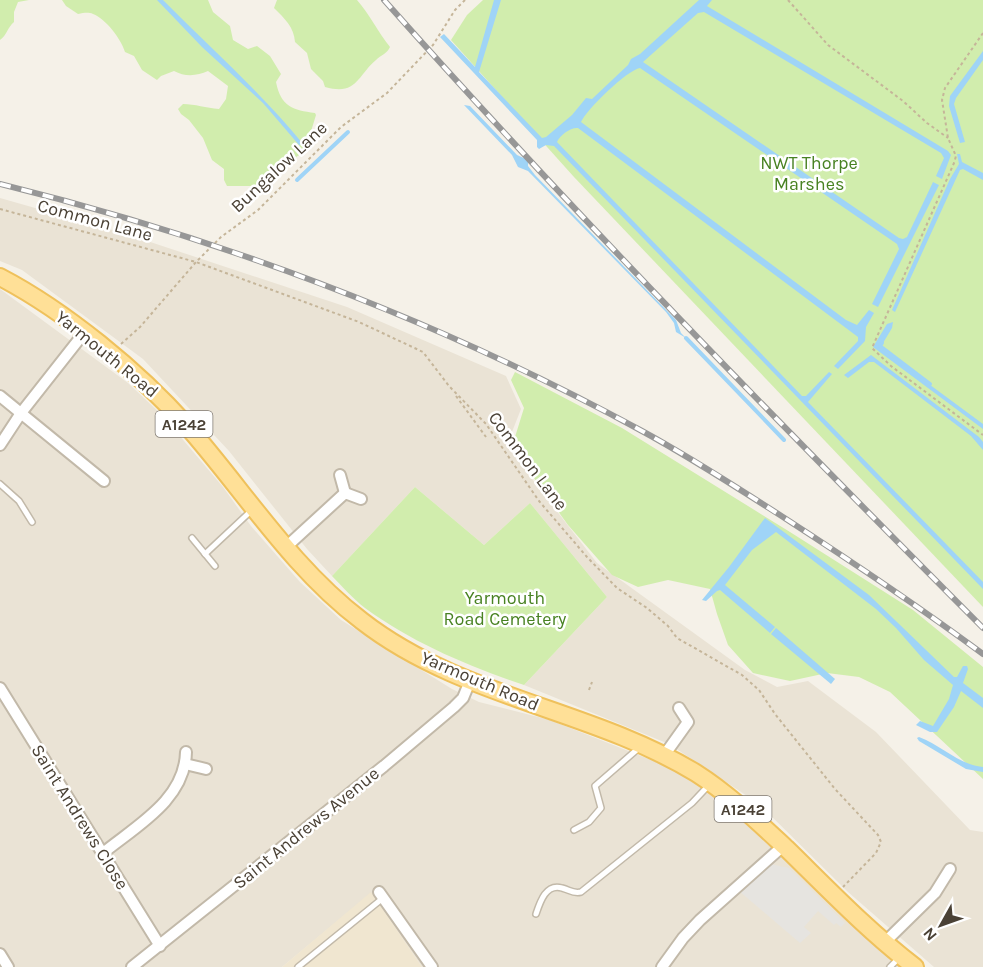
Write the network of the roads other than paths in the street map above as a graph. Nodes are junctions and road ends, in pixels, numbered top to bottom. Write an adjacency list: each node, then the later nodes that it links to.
1 (0, 277): 2 (main road, Yarmouth Road / A1242)
2 (84, 333): 4 (street); 11 (main road, Yarmouth Road / A1242)
3 (0, 396): 4 (street)
4 (21, 413): 5 (street); 7 (street)
5 (0, 445)
6 (340, 475): 9 (street)
7 (104, 481)
8 (0, 484): 12 (lane)
9 (345, 493): 10 (street); 14 (street)
10 (361, 499)
11 (254, 509): 14 (main road, Yarmouth Road / A1242); 15 (lane)
12 (32, 522)
13 (192, 538): 15 (lane)
14 (285, 548): 17 (main road, Yarmouth Road / A1242)
15 (205, 554): 16 (lane)
16 (215, 566)
17 (470, 681): 20 (main road, Yarmouth Road / A1242); 33 (street, Saint Andrews Avenue)
18 (0, 688): 28 (street, Saint Andrews Close)
19 (679, 708): 22 (street)
20 (642, 746): 22 (main road, Yarmouth Road / A1242); 26 (lane)
21 (186, 752): 23 (street)
22 (663, 757): 25 (main road, Yarmouth Road / A1242)
23 (185, 764): 24 (street); 28 (street)
24 (206, 769)
25 (711, 784): 27 (main road, Yarmouth Road / A1242); 31 (lane)
26 (574, 830)
27 (783, 846): 32 (main road, Yarmouth Road / A1242); 40 (street)
28 (103, 853): 33 (street, Saint Andrews Close)
29 (950, 869): 32 (street)
30 (381, 895): 38 (lane); 39 (street)
31 (536, 914)
32 (884, 944): 35 (main road, Yarmouth Road / A1242)
33 (160, 946): 37 (street, Saint Andrews Avenue)
34 (0, 954): 36 (street)
35 (896, 962): 41 (main road, Yarmouth Road / A1242)
36 (8, 967)
37 (132, 967)
38 (298, 967)
39 (432, 967)
40 (662, 967)
41 (915, 967)

